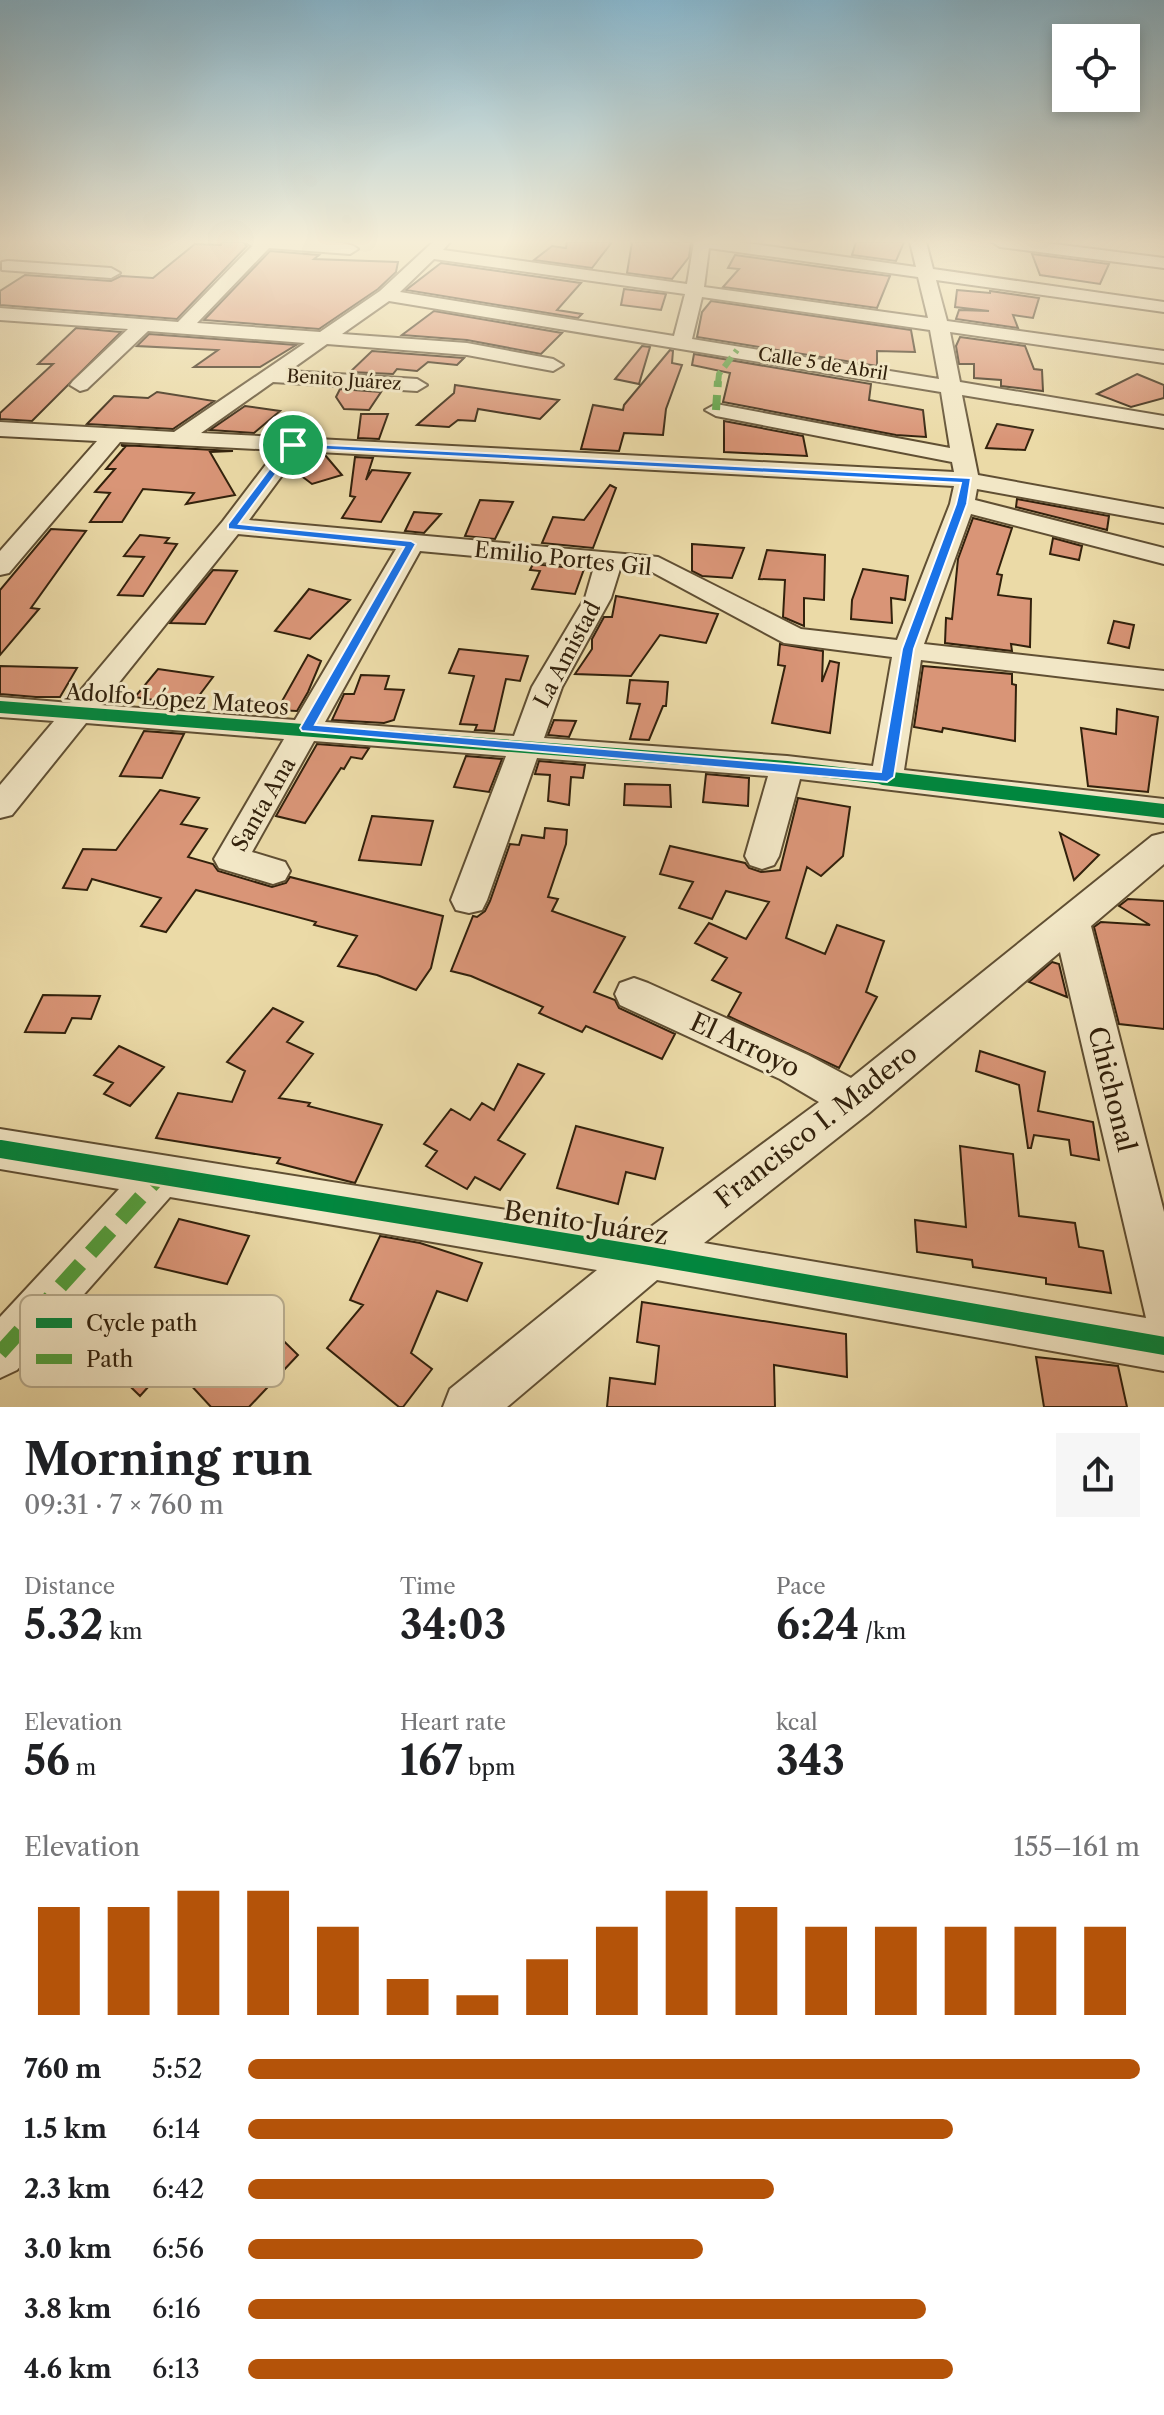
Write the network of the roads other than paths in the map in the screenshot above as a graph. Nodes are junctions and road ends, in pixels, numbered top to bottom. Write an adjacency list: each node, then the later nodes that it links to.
1 (202, 308): 10 (street)
2 (369, 308): 12 (street)
3 (467, 308): 11 (street, Calle 5 de Abril)
4 (690, 308): 13 (street)
5 (818, 308): 9 (street)
6 (935, 308): 9 (street)
7 (0, 314): 8 (street)
8 (143, 325): 10 (street); 18 (street)
9 (939, 325): 15 (street); 20 (street)
10 (183, 327): 12 (street)
11 (636, 334): 13 (street, Calle 5 de Abril); 14 (street)
12 (326, 339): 16 (street); 17 (street)
13 (682, 341): 20 (street, Calle 5 de Abril)
14 (629, 356)
15 (1164, 357)
16 (553, 365)
17 (272, 376): 19 (street, Benito Juárez); 25 (street)
18 (80, 385)
19 (417, 385)
20 (948, 385): 22 (street, Calle 5 de Abril); 27 (street)
21 (716, 410): 27 (street)
22 (1164, 422)
23 (0, 429): 24 (street)
24 (113, 436): 25 (street); 33 (street)
25 (178, 439): 26 (street)
26 (293, 445): 27 (street); 29 (street)
27 (964, 481): 28 (street); 31 (street); 34 (street)
28 (1164, 516)
29 (232, 526): 30 (street, Emilio Portes Gil); 37 (street)
30 (411, 544): 32 (street, Emilio Portes Gil); 38 (street, Santa Ana)
31 (1164, 556)
32 (609, 561): 34 (street, Emilio Portes Gil); 39 (street, La Amistad)
33 (0, 567)
34 (908, 649): 35 (street, Emilio Portes Gil); 41 (street)
35 (1164, 680)
36 (0, 707): 37 (street, Adolfo López Mateos)
37 (76, 713): 38 (street, Adolfo López Mateos); 42 (street)
38 (306, 728): 39 (street, Adolfo López Mateos); 46 (street, Santa Ana)
39 (523, 745): 40 (street, Adolfo López Mateos); 47 (street)
40 (787, 767): 41 (street, Adolfo López Mateos); 45 (street)
41 (887, 777): 43 (street, Adolfo López Mateos)
42 (0, 807)
43 (1164, 811)
44 (1164, 845): 48 (street, Francisco I. Madero)
45 (762, 856)
46 (273, 871)
47 (469, 900)
48 (1071, 921): 50 (street, Francisco I. Madero); 55 (street, Chichonal)
49 (634, 994): 50 (street, El Arroyo)
50 (854, 1100): 53 (street, Francisco I. Madero)
51 (0, 1149): 52 (street, Benito Juárez)
52 (160, 1176): 53 (street, Benito Juárez); 54 (street)
53 (650, 1256): 57 (street, Benito Juárez); 59 (street, Francisco I. Madero)
54 (52, 1295)
55 (1164, 1305)
56 (20, 1331): 58 (street)
57 (1164, 1346)
58 (0, 1353)
59 (479, 1402)

